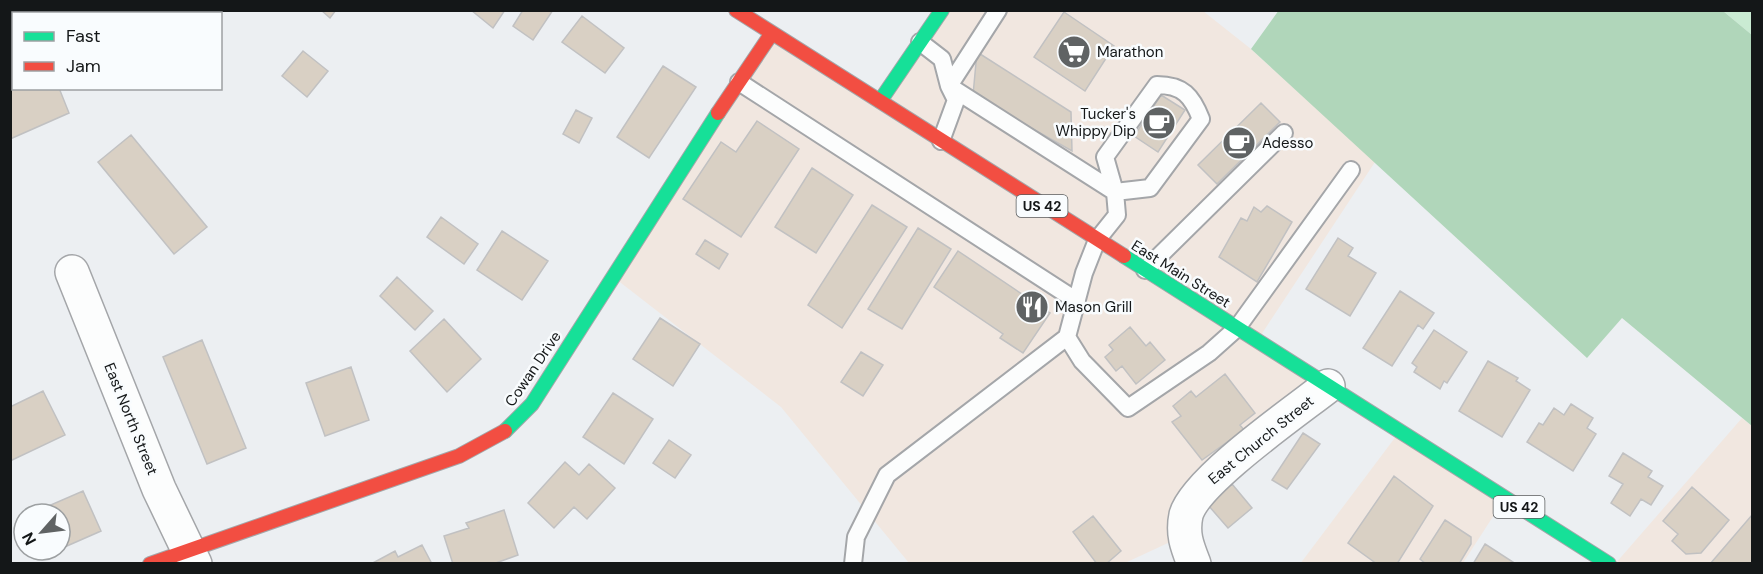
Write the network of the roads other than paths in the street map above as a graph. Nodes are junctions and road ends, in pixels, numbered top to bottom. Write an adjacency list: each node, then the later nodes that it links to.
1 (736, 10): 4 (main road, East Main Street / US 42)
2 (942, 10): 5 (main road)
3 (998, 10): 7 (lane)
4 (772, 33): 6 (main road, Cowan Drive); 8 (main road, East Main Street / US 42)
5 (920, 42): 7 (lane); 8 (main road)
6 (739, 82): 16 (lane); 21 (main road, Cowan Drive)
7 (949, 86): 10 (lane); 12 (lane)
8 (880, 101): 10 (main road, East Main Street / US 42)
9 (1284, 133): 14 (lane)
10 (941, 141): 13 (main road, East Main Street / US 42)
11 (1351, 170): 17 (lane)
12 (1115, 192): 12 (lane); 13 (lane)
13 (1097, 240): 14 (main road, East Main Street / US 42); 16 (lane)
14 (1145, 270): 17 (main road, East Main Street / US 42)
15 (72, 272): 21 (street, East North Street)
16 (1077, 301): 18 (lane)
17 (1237, 328): 18 (lane); 19 (main road, East Main Street / US 42)
18 (1067, 337): 23 (lane)
19 (1328, 386): 20 (street, East Church Street); 24 (main road, East Main Street / US 42)
20 (1189, 550)
21 (191, 557): 22 (main road, Cowan Drive)
22 (150, 564)
23 (853, 564)
24 (1609, 564)

